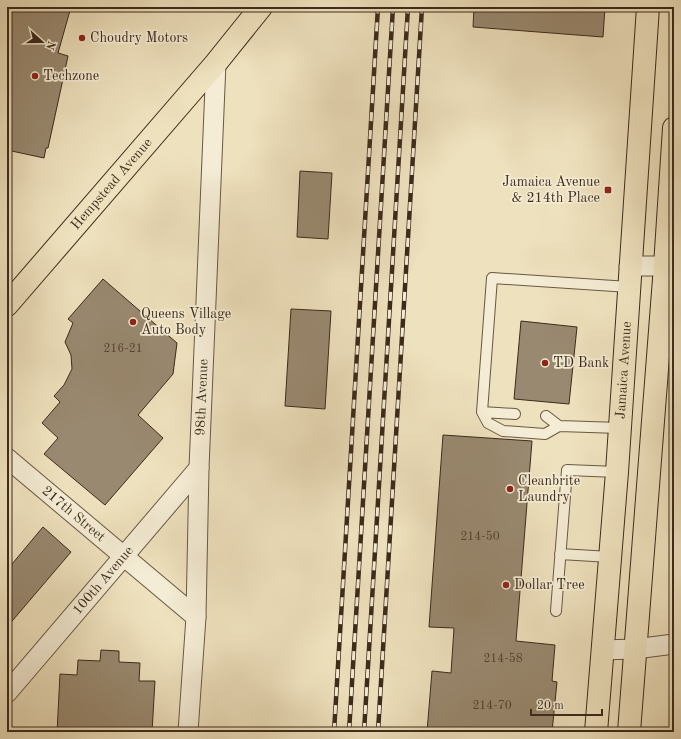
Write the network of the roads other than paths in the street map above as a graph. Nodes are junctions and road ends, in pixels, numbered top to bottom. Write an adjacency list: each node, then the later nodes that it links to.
1 (261, 7): 4 (main road, Hempstead Avenue)
2 (275, 7): 4 (main road, Hempstead Avenue)
3 (648, 7): 7 (main road, Jamaica Avenue)
4 (216, 63): 8 (main road, Hempstead Avenue); 15 (street, 98th Avenue)
5 (674, 128): 6 (main road)
6 (670, 266): 7 (street); 23 (main road)
7 (629, 276): 9 (lane); 13 (main road, Jamaica Avenue)
8 (7, 305)
9 (482, 412): 10 (lane); 12 (lane)
10 (515, 414)
11 (546, 416): 12 (lane)
12 (559, 426): 13 (lane)
13 (620, 428): 16 (main road, Jamaica Avenue)
14 (7, 458): 18 (street, 217th Street)
15 (199, 468): 18 (street, 100th Avenue); 21 (street, 98th Avenue)
16 (617, 472): 17 (lane); 19 (main road, Jamaica Avenue)
17 (560, 554): 19 (lane); 20 (lane)
18 (123, 556): 21 (street, 217th Street); 25 (street, 100th Avenue)
19 (610, 557): 24 (main road, Jamaica Avenue)
20 (556, 611)
21 (196, 618): 26 (street, 98th Avenue)
22 (674, 644): 23 (street)
23 (635, 649): 24 (street); 28 (main road)
24 (602, 650): 27 (main road, Jamaica Avenue)
25 (7, 693)
26 (188, 732)
27 (596, 732)
28 (629, 732)

